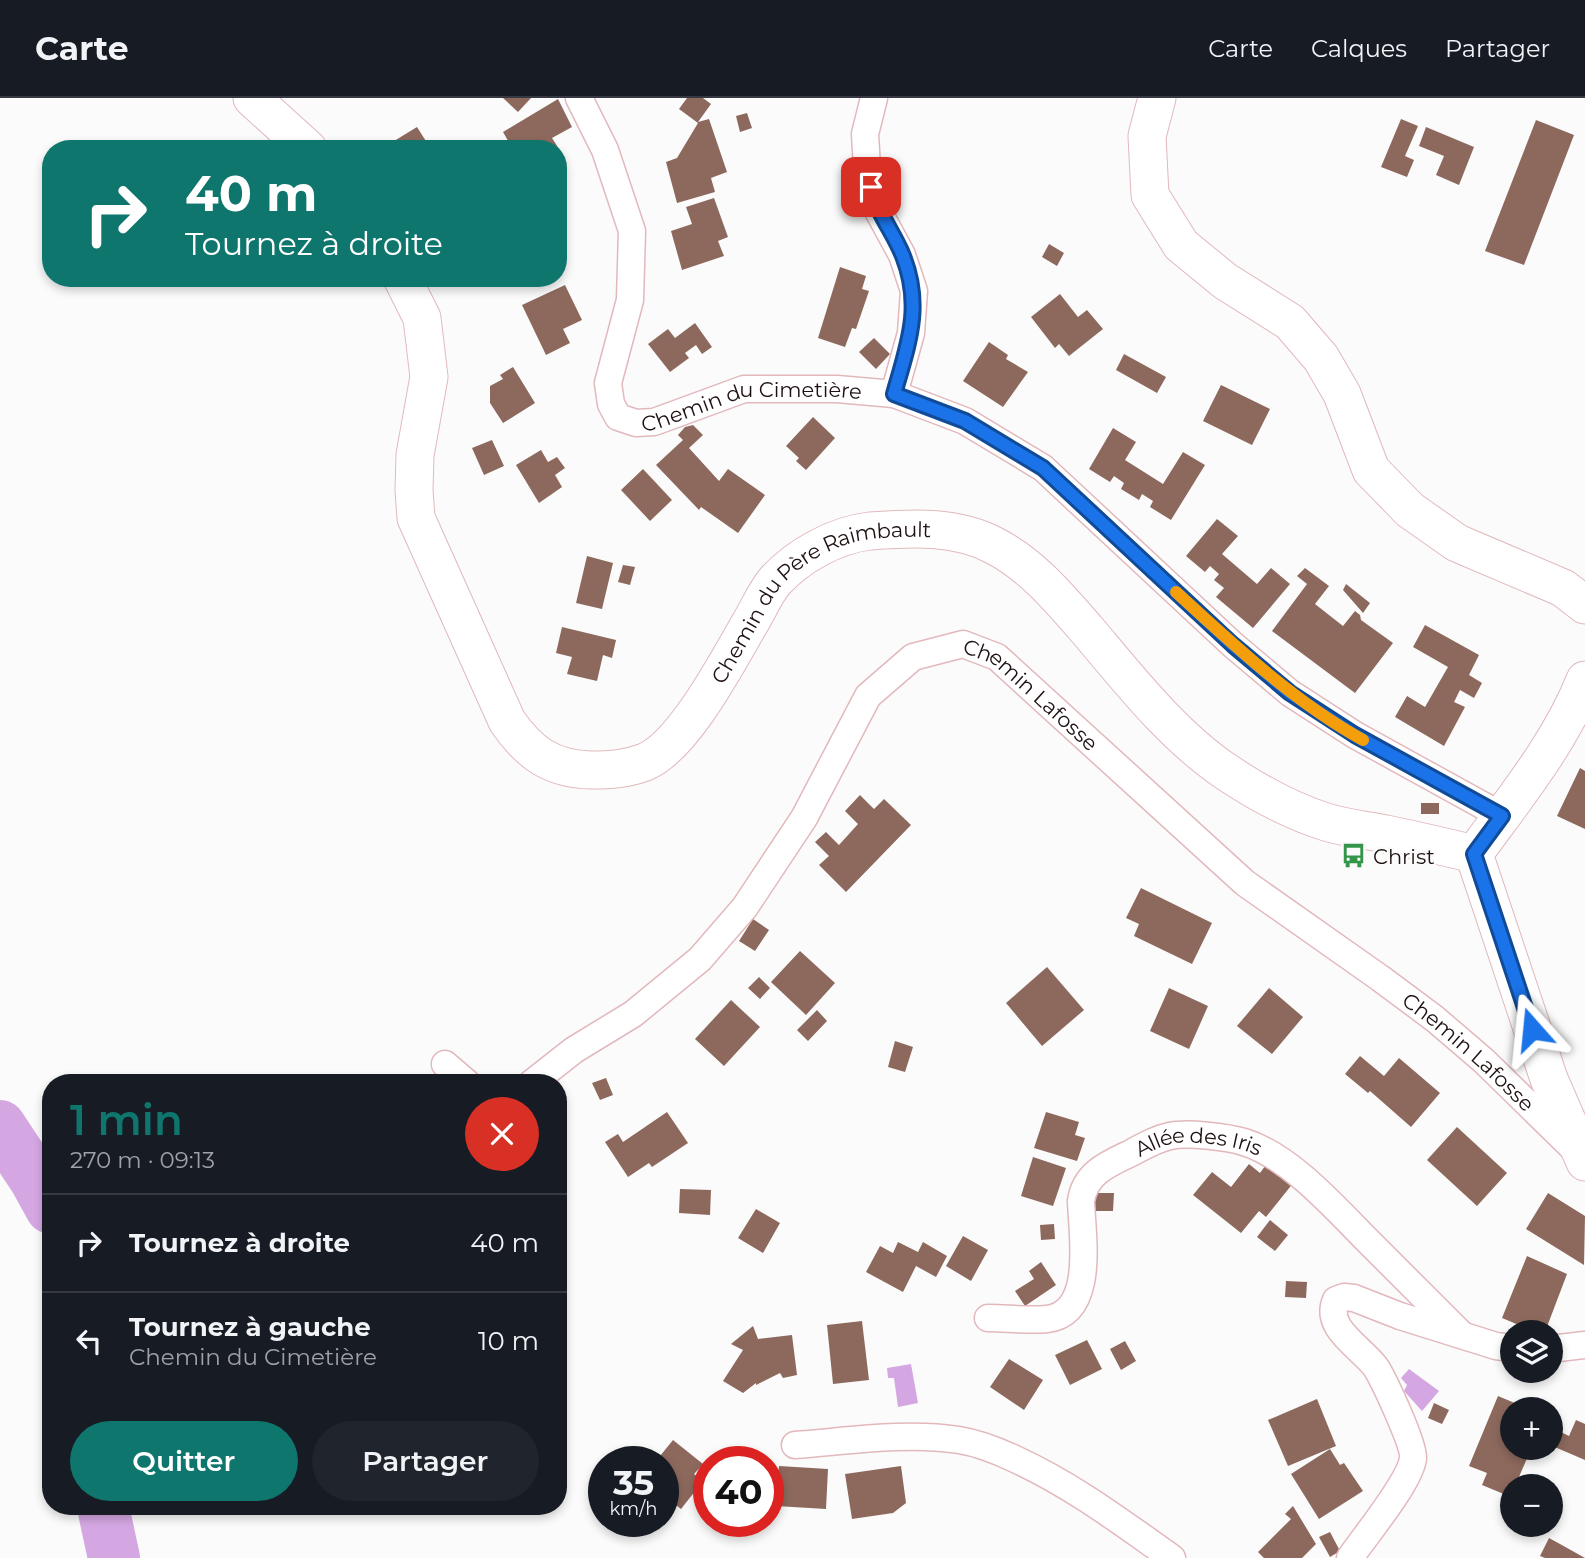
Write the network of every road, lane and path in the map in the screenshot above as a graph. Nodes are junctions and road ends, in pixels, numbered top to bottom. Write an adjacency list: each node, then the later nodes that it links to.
1 (253, 98): 5 (street)
2 (579, 98): 7 (street, Chemin du Cimetière)
3 (874, 98): 7 (street)
4 (1157, 98): 8 (street)
5 (298, 140)
6 (406, 287): 11 (street, Chemin du Père Raimbault)
7 (894, 394): 10 (street, Chemin du Cimetière)
8 (1585, 605)
9 (1585, 680): 10 (street)
10 (1502, 816): 11 (street)
11 (1474, 854): 15 (street)
12 (445, 1064): 13 (street)
13 (457, 1074)
14 (544, 1074): 15 (street, Chemin Lafosse)
15 (1583, 1159)
16 (988, 1318): 17 (street, Allée des Iris)
17 (1462, 1335): 19 (street, Allée des Iris); 23 (street, Allée des Iris)
18 (1585, 1345): 20 (street)
19 (1500, 1346)
20 (1563, 1348)
21 (795, 1445): 22 (street)
22 (1172, 1558)
23 (1350, 1558)

